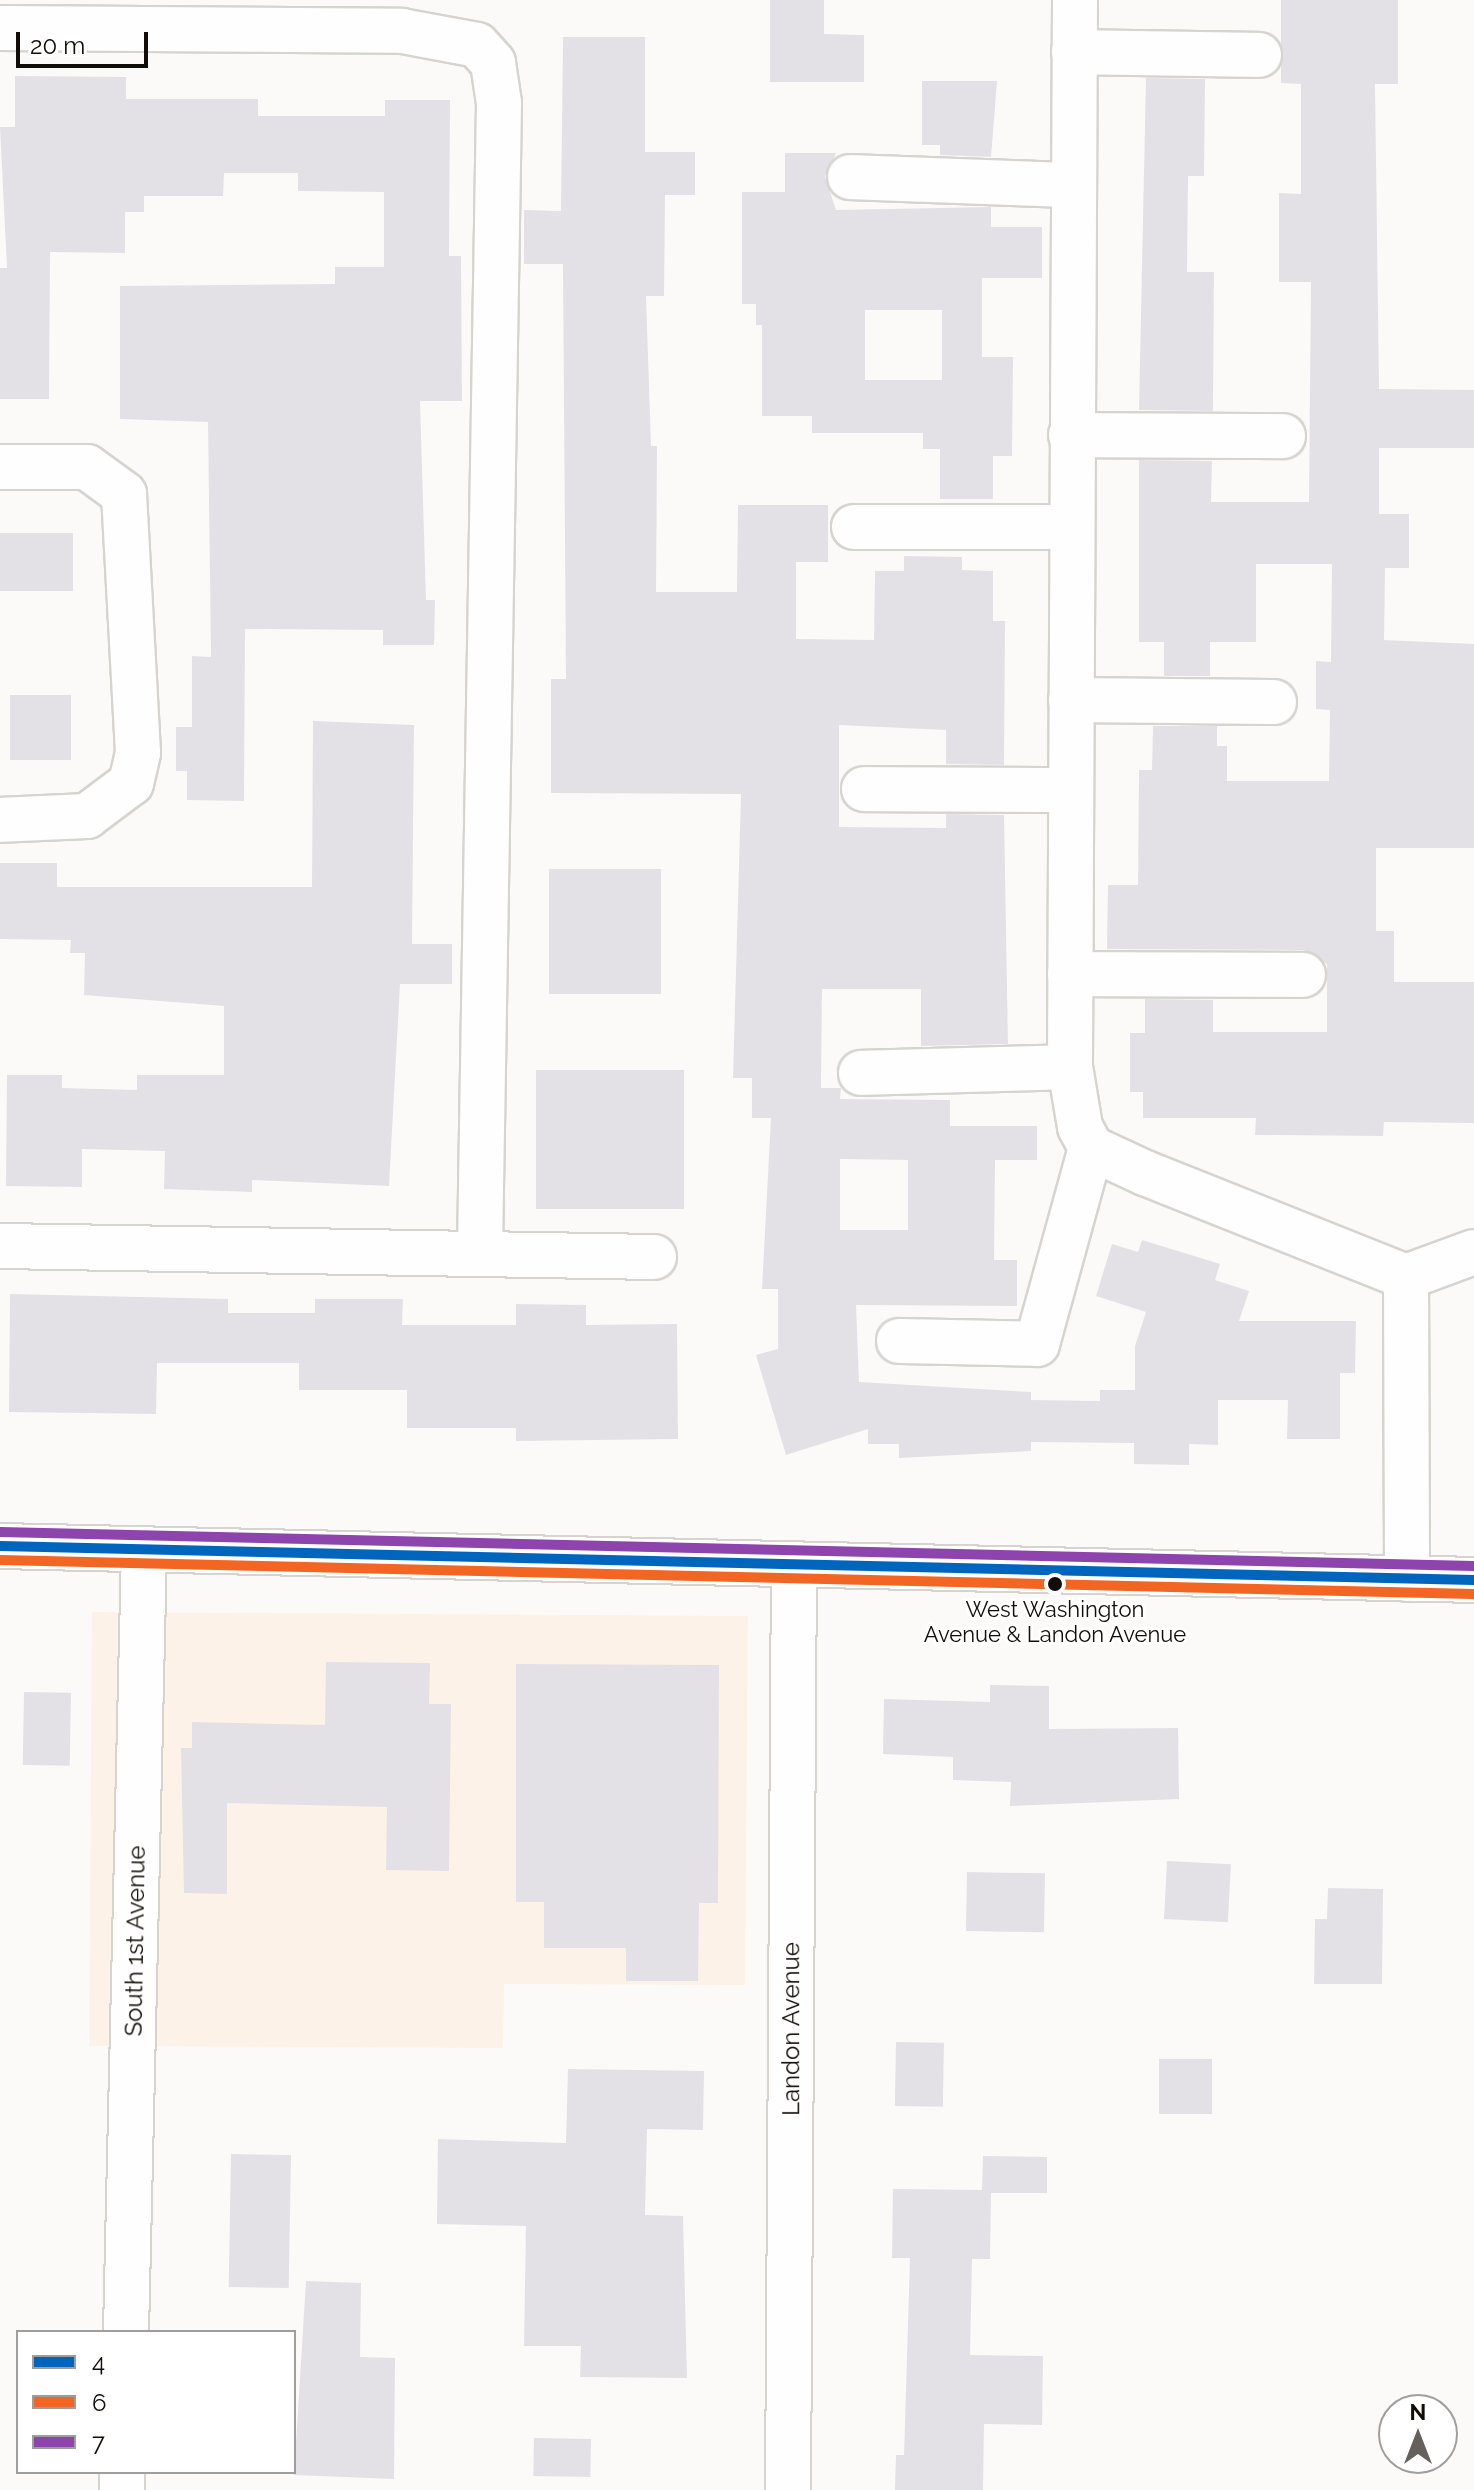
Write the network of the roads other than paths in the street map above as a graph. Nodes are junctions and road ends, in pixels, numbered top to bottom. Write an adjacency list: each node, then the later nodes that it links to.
1 (1075, 0): 3 (street)
2 (0, 28): 24 (street)
3 (1074, 52): 4 (street); 6 (street)
4 (1259, 55)
5 (850, 177): 6 (street)
6 (1072, 185): 7 (street)
7 (1071, 435): 8 (street); 11 (street)
8 (1283, 436)
9 (0, 467): 16 (street)
10 (854, 527): 11 (street)
11 (1071, 527): 12 (street)
12 (1071, 700): 13 (street); 15 (street)
13 (1274, 702)
14 (864, 789): 15 (street)
15 (1070, 790): 17 (street)
16 (0, 820)
17 (1070, 974): 18 (street); 19 (street)
18 (1303, 975)
19 (1070, 1067): 20 (street); 21 (street)
20 (861, 1073)
21 (1091, 1148): 26 (street); 27 (street)
22 (0, 1246): 24 (street)
23 (1474, 1252): 26 (street)
24 (480, 1254): 25 (street)
25 (654, 1257)
26 (1406, 1277): 31 (street)
27 (899, 1341)
28 (0, 1546): 29 (street)
29 (144, 1549): 30 (street); 33 (street, South 1st Avenue)
30 (794, 1567): 31 (street); 34 (street, Landon Avenue)
31 (1407, 1579): 32 (street)
32 (1474, 1580)
33 (126, 2330)
34 (788, 2490)

